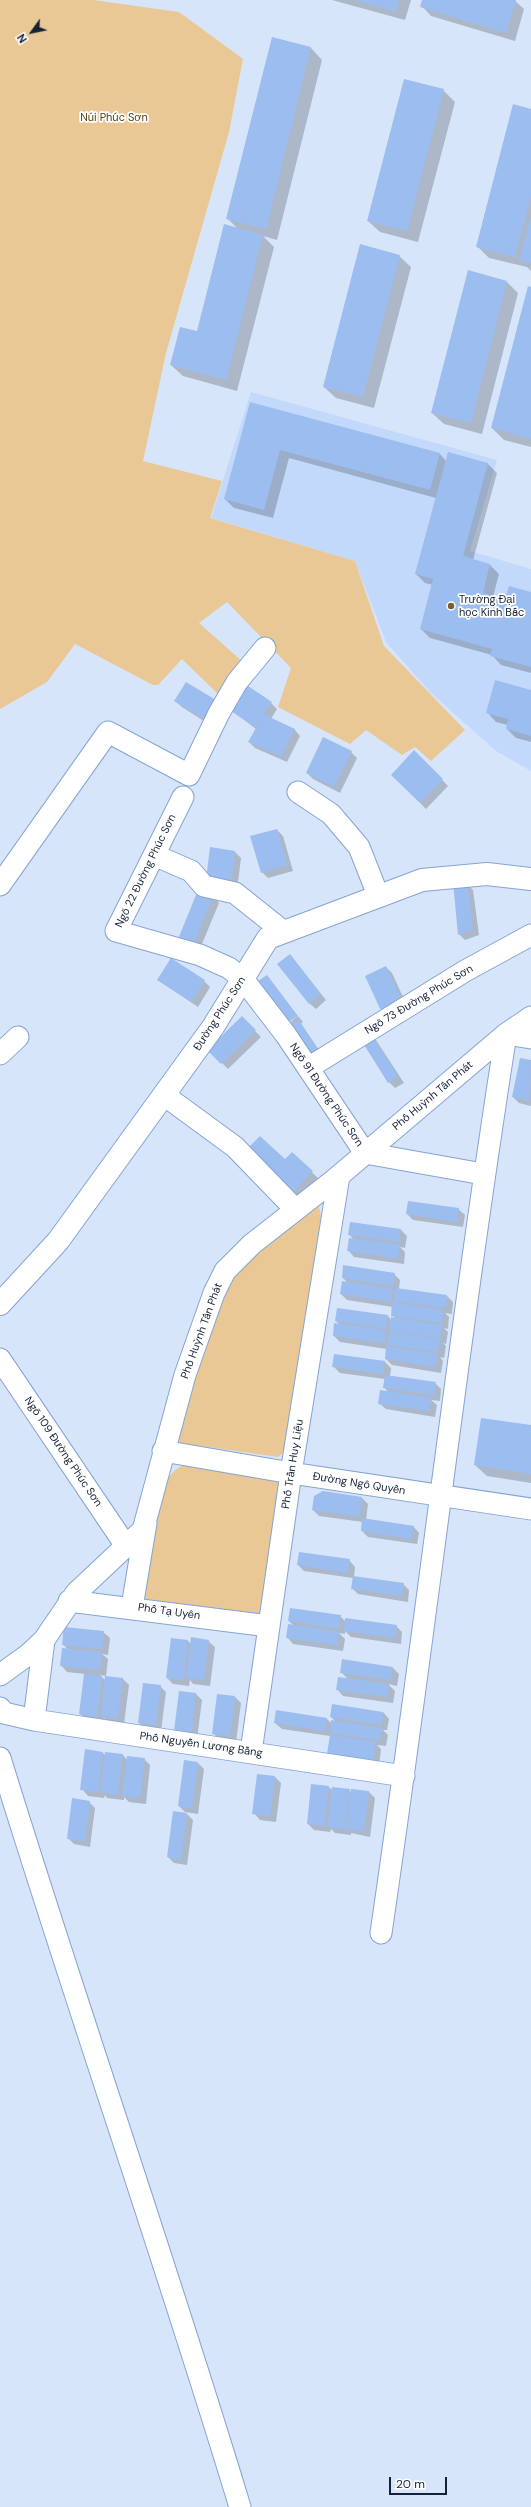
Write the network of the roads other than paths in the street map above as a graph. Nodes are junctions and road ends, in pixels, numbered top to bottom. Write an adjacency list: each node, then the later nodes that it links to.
1 (265, 648): 6 (street)
2 (298, 792): 7 (street)
3 (183, 797): 4 (street, Ngõ 22 Đường Phúc Sơn)
4 (154, 855): 8 (street); 10 (street, Ngõ 22 Đường Phúc Sơn)
5 (531, 879): 7 (street, Đường Phúc Sơn)
6 (0, 885)
7 (378, 895): 8 (street, Đường Phúc Sơn)
8 (284, 932): 10 (street, Đường Phúc Sơn)
9 (531, 935): 16 (street, Ngõ 73 Đường Phúc Sơn)
10 (243, 979): 16 (street, Ngõ 91 Đường Phúc Sơn); 17 (street, Đường Phúc Sơn)
11 (531, 1017): 12 (street, Phố Huỳnh Tấn Phát)
12 (506, 1034): 14 (street); 18 (street, Phố Huỳnh Tấn Phát); 19 (street)
13 (18, 1037): 15 (street)
14 (531, 1038)
15 (0, 1054)
16 (308, 1068): 18 (street, Ngõ 91 Đường Phúc Sơn)
17 (164, 1095): 21 (street); 22 (street, Đường Phúc Sơn)
18 (365, 1154): 19 (street, Ngõ 91 Đường Phúc Sơn); 20 (street, Phố Huỳnh Tấn Phát)
19 (483, 1174): 26 (street)
20 (339, 1176): 21 (street, Phố Huỳnh Tấn Phát); 25 (street, Phố Trần Huy Liệu)
21 (295, 1209): 24 (street, Phố Huỳnh Tấn Phát)
22 (1, 1300)
23 (0, 1359): 29 (street, Ngõ 109 Đường Phúc Sơn)
24 (164, 1451): 25 (street, Đường Ngô Quyền); 28 (street, Phố Huỳnh Tấn Phát)
25 (291, 1473): 26 (street, Đường Ngô Quyền); 32 (street, Phố Trần Huy Liệu)
26 (442, 1496): 27 (street, Đường Ngô Quyền); 39 (street)
27 (531, 1509)
28 (146, 1523): 29 (street, Phố Huỳnh Tấn Phát); 31 (street)
29 (126, 1546): 30 (street, Phố Huỳnh Tấn Phát)
30 (69, 1601): 31 (street, Phố Tạ Uyên); 33 (street, Phố Huỳnh Tấn Phát)
31 (132, 1607): 32 (street, Phố Tạ Uyên)
32 (269, 1626): 37 (street, Phố Trần Huy Liệu)
33 (44, 1640): 34 (street, Phố Huỳnh Tấn Phát); 36 (street)
34 (0, 1675)
35 (0, 1708): 36 (street, Phố Nguyễn Lương Bằng)
36 (34, 1720): 37 (street, Phố Nguyễn Lương Bằng)
37 (251, 1752): 39 (street, Phố Nguyễn Lương Bằng)
38 (0, 1758): 41 (street)
39 (404, 1776): 40 (street)
40 (381, 1933)
41 (240, 2507)

